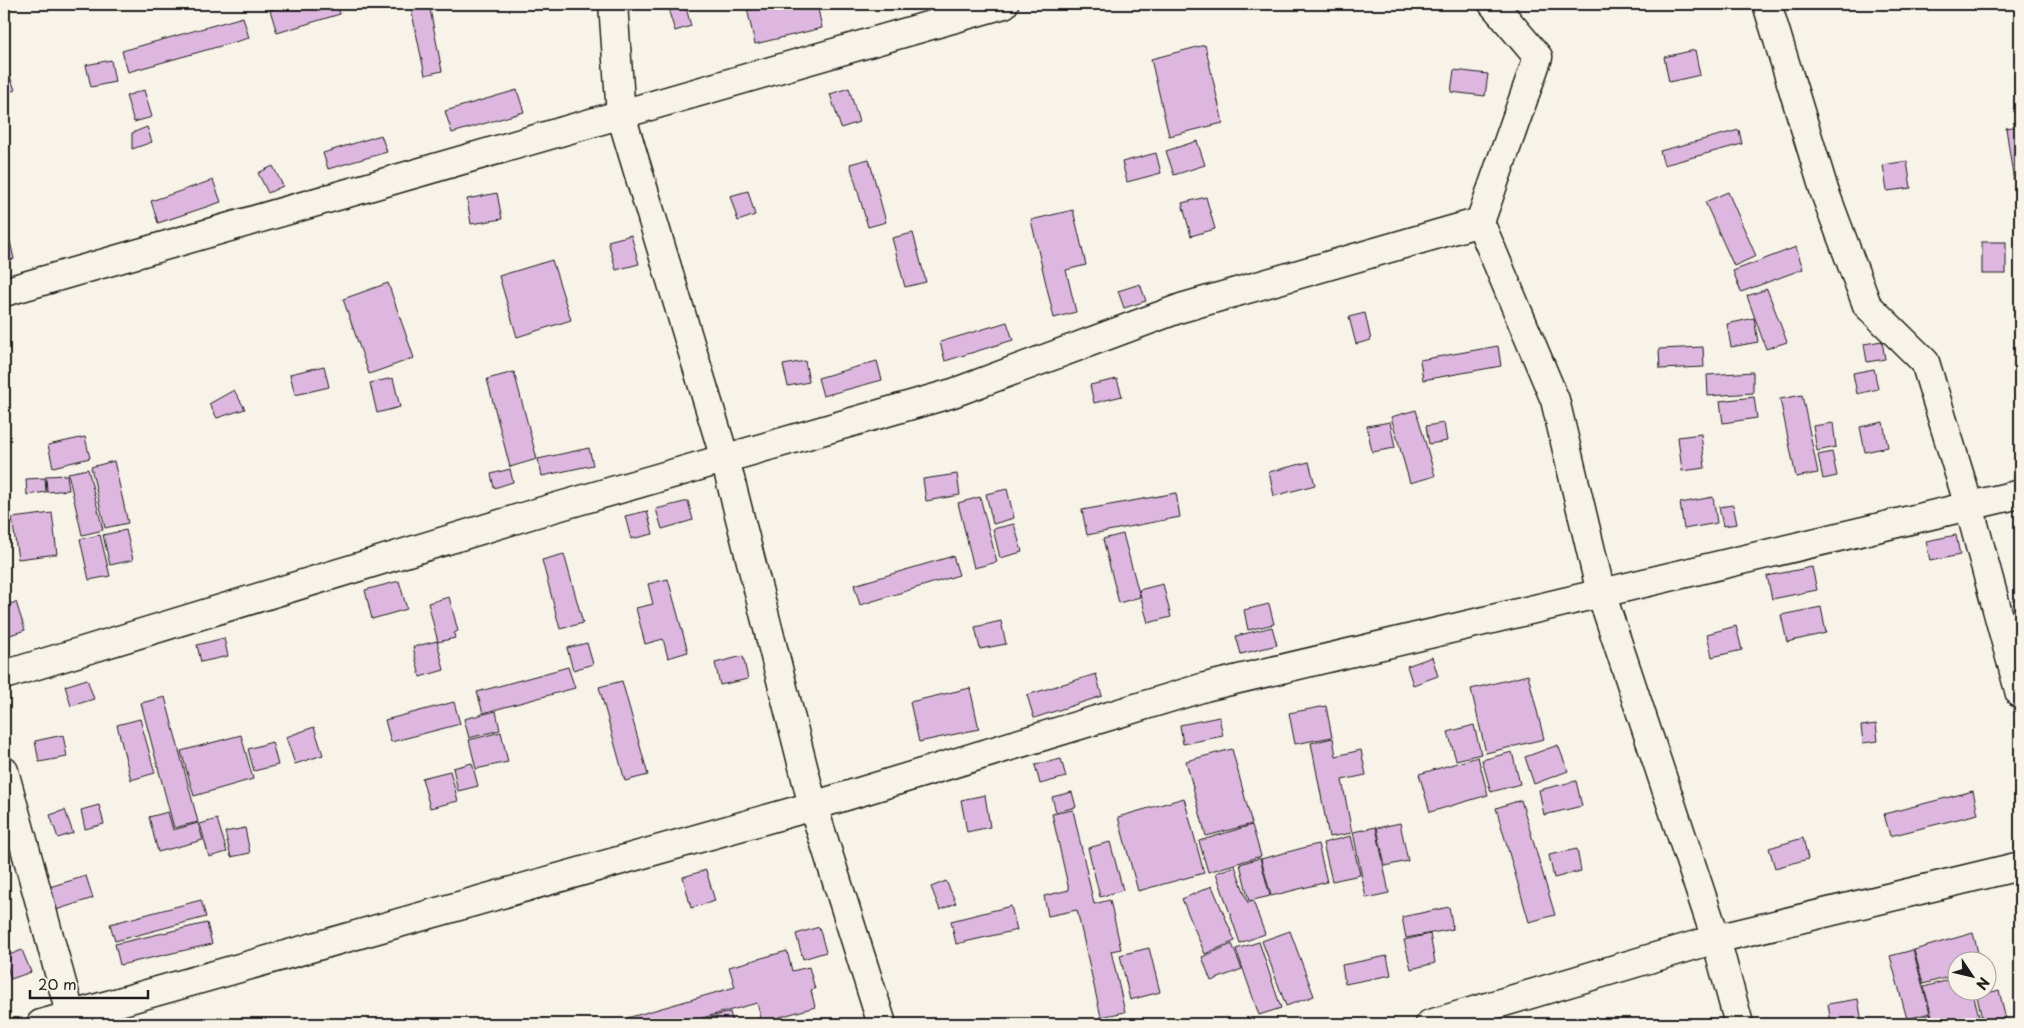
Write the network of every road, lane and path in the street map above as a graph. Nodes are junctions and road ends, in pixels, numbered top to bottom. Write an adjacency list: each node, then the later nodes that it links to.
1 (613, 4): 5 (street)
2 (1004, 4): 5 (street)
3 (1493, 4): 6 (street)
4 (1767, 4): 10 (street)
5 (621, 114): 7 (street); 8 (street)
6 (1480, 222): 8 (street); 11 (street)
7 (4, 292)
8 (725, 459): 12 (street); 15 (street)
9 (2020, 494): 10 (street)
10 (1969, 506): 11 (street); 13 (street)
11 (1601, 593): 15 (street); 17 (street)
12 (4, 675)
13 (2020, 694)
14 (4, 771): 18 (street)
15 (813, 806): 18 (street); 20 (street)
16 (2020, 866): 17 (street)
17 (1716, 939): 21 (street); 22 (street)
18 (71, 1020): 19 (street)
19 (40, 1024)
20 (882, 1024)
21 (1430, 1024)
22 (1739, 1024)

